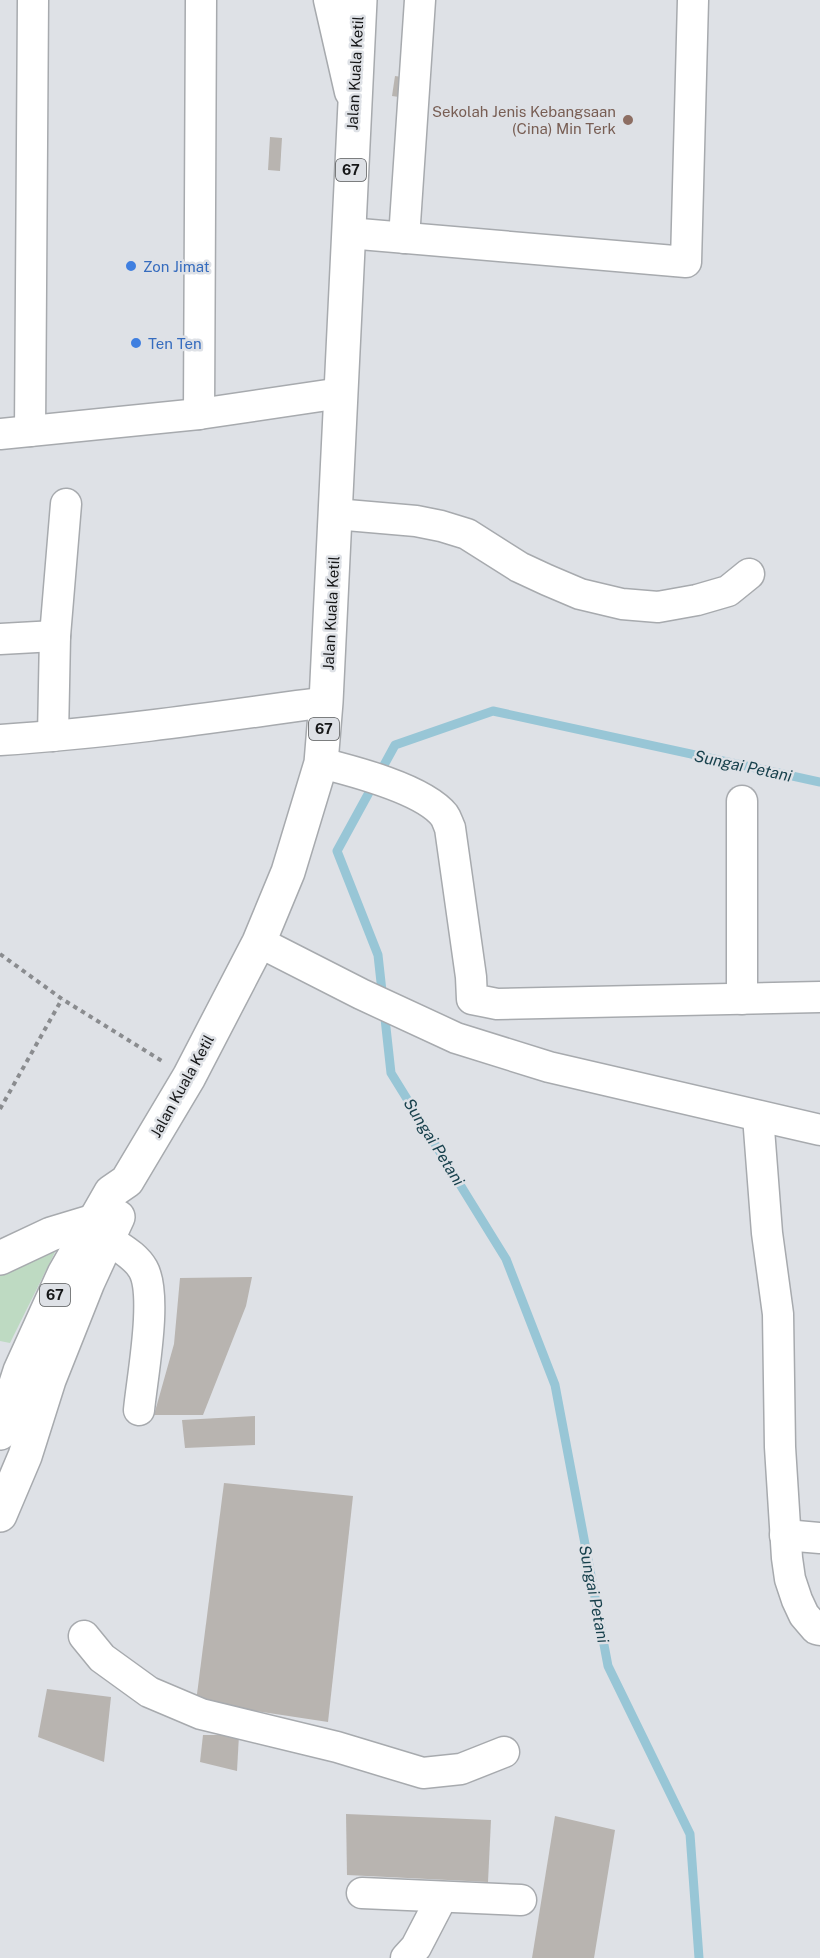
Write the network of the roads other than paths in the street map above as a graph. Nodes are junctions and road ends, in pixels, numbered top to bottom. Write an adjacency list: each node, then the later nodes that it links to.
1 (33, 0): 12 (street)
2 (201, 0): 11 (street)
3 (329, 0): 7 (street)
4 (360, 0): 7 (main road, Jalan Kuala Ketil / 67)
5 (420, 0): 9 (street)
6 (693, 0): 9 (street)
7 (353, 106): 8 (main road, Jalan Kuala Ketil / 67)
8 (348, 233): 9 (street); 10 (main road, Jalan Kuala Ketil / 67)
9 (404, 238)
10 (341, 393): 11 (street); 15 (main road, Jalan Kuala Ketil / 67)
11 (199, 414): 12 (street)
12 (30, 431): 13 (street)
13 (0, 434)
14 (66, 504): 17 (street)
15 (335, 514): 16 (street); 19 (main road, Jalan Kuala Ketil / 67)
16 (748, 574)
17 (55, 636): 18 (street); 20 (street)
18 (0, 639)
19 (326, 702): 20 (street); 22 (main road, Jalan Kuala Ketil / 67)
20 (53, 736): 21 (street)
21 (0, 740)
22 (321, 763): 24 (main road, Jalan Kuala Ketil / 67); 26 (street)
23 (742, 801): 27 (street)
24 (259, 942): 28 (street); 31 (main road, Jalan Kuala Ketil / 67)
25 (820, 997): 27 (street)
26 (472, 999): 27 (street); 28 (street)
27 (742, 999)
28 (446, 1033): 29 (street)
29 (758, 1116): 30 (street); 37 (street)
30 (820, 1130)
31 (101, 1230): 32 (main road); 33 (main road, Jalan Kuala Ketil / 67); 34 (street)
32 (0, 1258)
33 (23, 1372): 35 (main road, Jalan Kuala Ketil / 67)
34 (139, 1410)
35 (10, 1419): 36 (main road, Jalan Kuala Ketil / 67)
36 (0, 1515)
37 (785, 1535): 38 (street); 39 (street)
38 (820, 1538)
39 (820, 1630)
40 (84, 1636): 41 (street)
41 (504, 1752)
42 (362, 1893): 43 (street)
43 (442, 1897): 44 (street); 45 (street)
44 (521, 1900)
45 (406, 1958)

